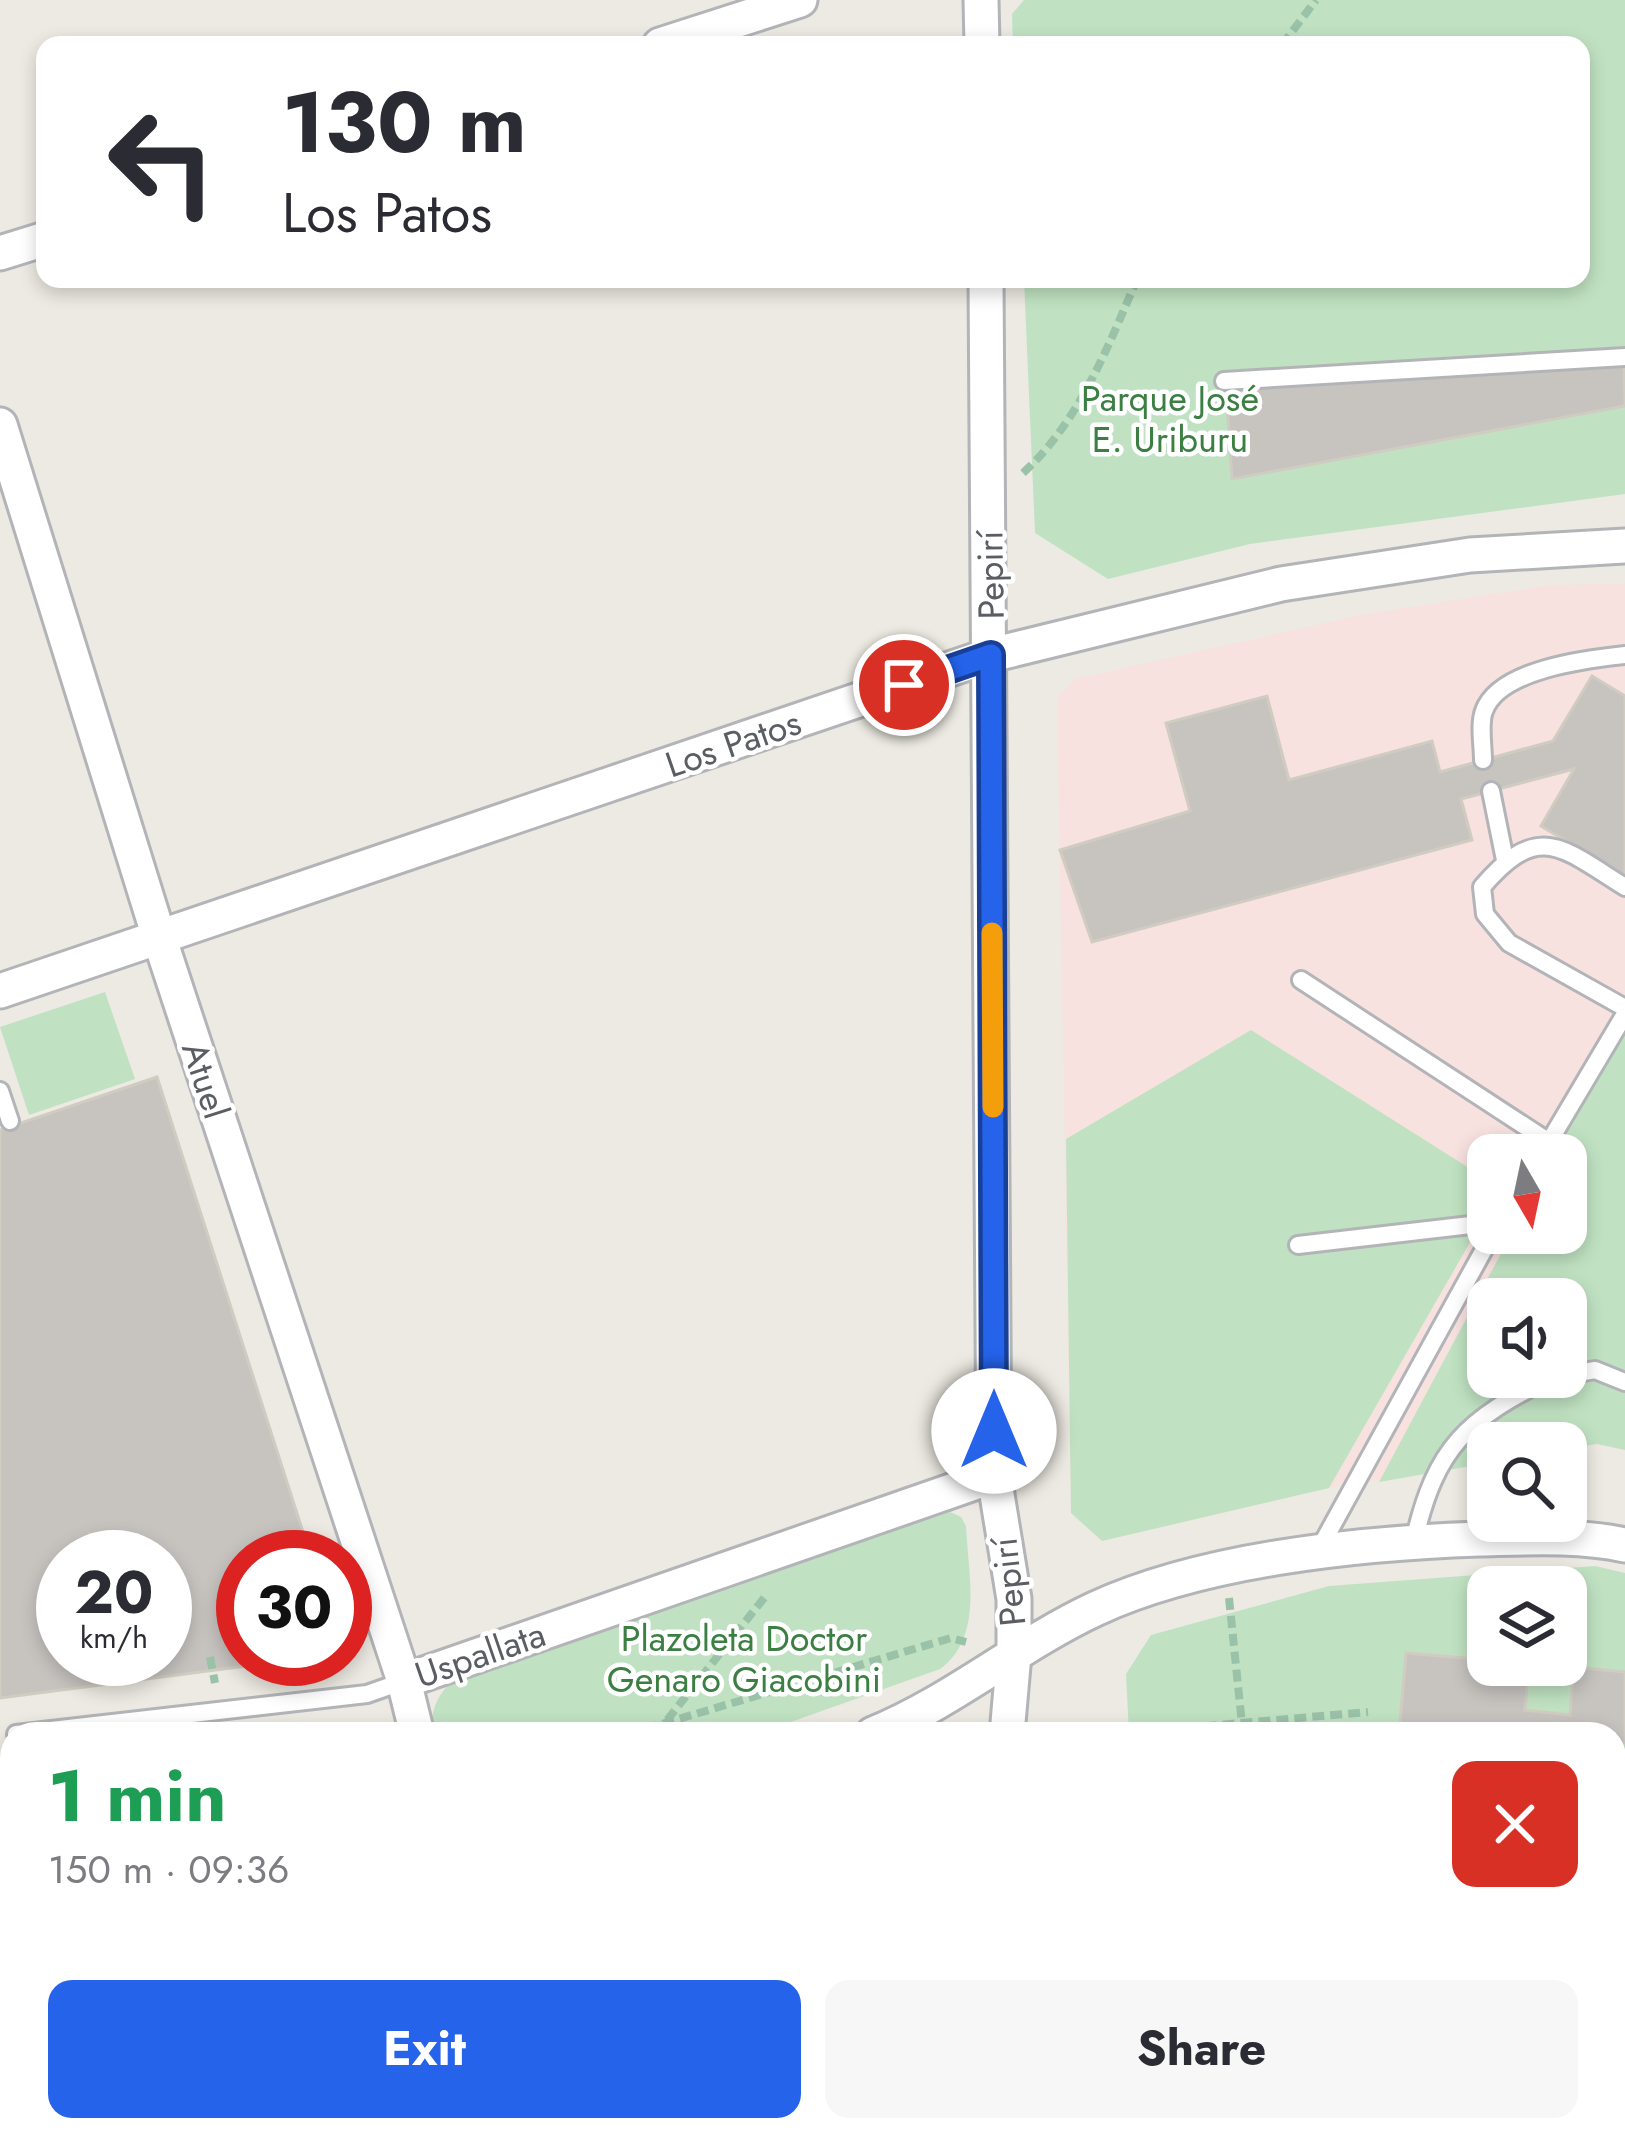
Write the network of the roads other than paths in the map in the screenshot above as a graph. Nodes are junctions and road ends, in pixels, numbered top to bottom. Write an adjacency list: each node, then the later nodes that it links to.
1 (800, 0): 3 (street)
2 (981, 0): 5 (street)
3 (744, 9): 4 (street)
4 (681, 36)
5 (982, 36)
6 (36, 242): 7 (street)
7 (0, 253)
8 (986, 288): 13 (street, Pepirí)
9 (1625, 357): 10 (lane)
10 (1224, 381)
11 (0, 425): 19 (street, Atuel)
12 (1625, 546): 13 (street, Los Patos)
13 (991, 655): 19 (street, Los Patos); 33 (street, Pepirí)
14 (1625, 655): 15 (lane)
15 (1483, 760)
16 (1491, 791): 17 (lane)
17 (1505, 860): 18 (lane); 22 (lane)
18 (1625, 887)
19 (159, 937): 21 (street, Los Patos); 38 (street, Atuel)
20 (1300, 980): 25 (lane)
21 (0, 991)
22 (1625, 1011): 26 (lane)
23 (0, 1091): 24 (lane)
24 (10, 1120)
25 (1523, 1134)
26 (1554, 1134)
27 (1467, 1225): 28 (lane)
28 (1298, 1244)
29 (1481, 1254): 36 (lane)
30 (1587, 1371): 31 (lane)
31 (1625, 1382)
32 (1510, 1398): 34 (lane)
33 (994, 1477): 37 (street, Pepirí); 38 (street, Uspallata)
34 (1414, 1541): 35 (street); 36 (street)
35 (1625, 1545)
36 (1317, 1553): 37 (street)
37 (1014, 1654): 41 (street); 42 (street, Pepirí)
38 (404, 1681): 39 (lane, Uspallata); 40 (street, Atuel)
39 (120, 1722)
40 (414, 1722)
41 (897, 1722)
42 (1008, 1722)

